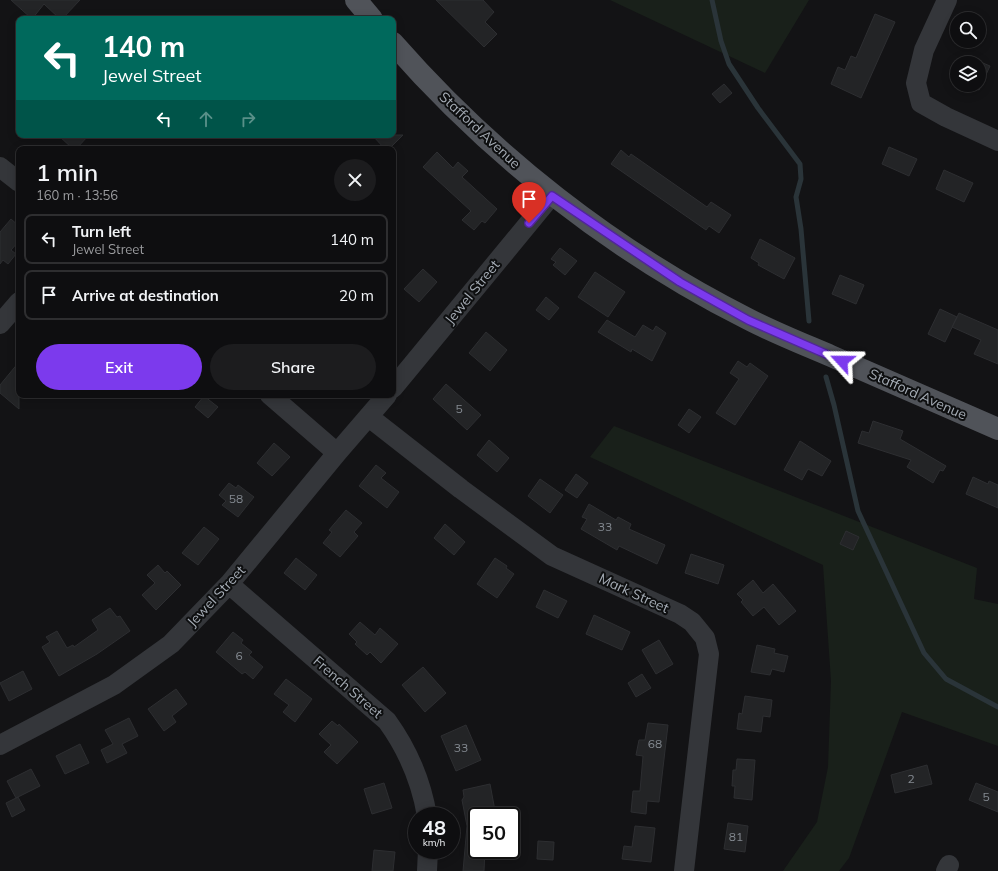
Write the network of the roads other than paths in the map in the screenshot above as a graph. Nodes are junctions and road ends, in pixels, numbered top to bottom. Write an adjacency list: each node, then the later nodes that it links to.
1 (356, 0): 3 (main road)
2 (947, 0): 5 (street)
3 (369, 16)
4 (396, 46): 8 (main road, Stafford Avenue)
5 (998, 141)
6 (0, 166): 7 (street)
7 (16, 179)
8 (552, 196): 11 (street, Jewel Street); 15 (main road, Stafford Avenue)
9 (16, 305): 10 (street)
10 (0, 324)
11 (396, 384)
12 (273, 398): 16 (street)
13 (384, 398): 14 (street, Jewel Street)
14 (369, 416): 16 (street, Jewel Street); 22 (street, Mark Street)
15 (998, 429)
16 (337, 453): 17 (street, Jewel Street)
17 (229, 584): 18 (street, Jewel Street); 19 (street, French Street)
18 (0, 745)
19 (426, 807)
20 (428, 859): 21 (street)
21 (427, 871)
22 (684, 871)

